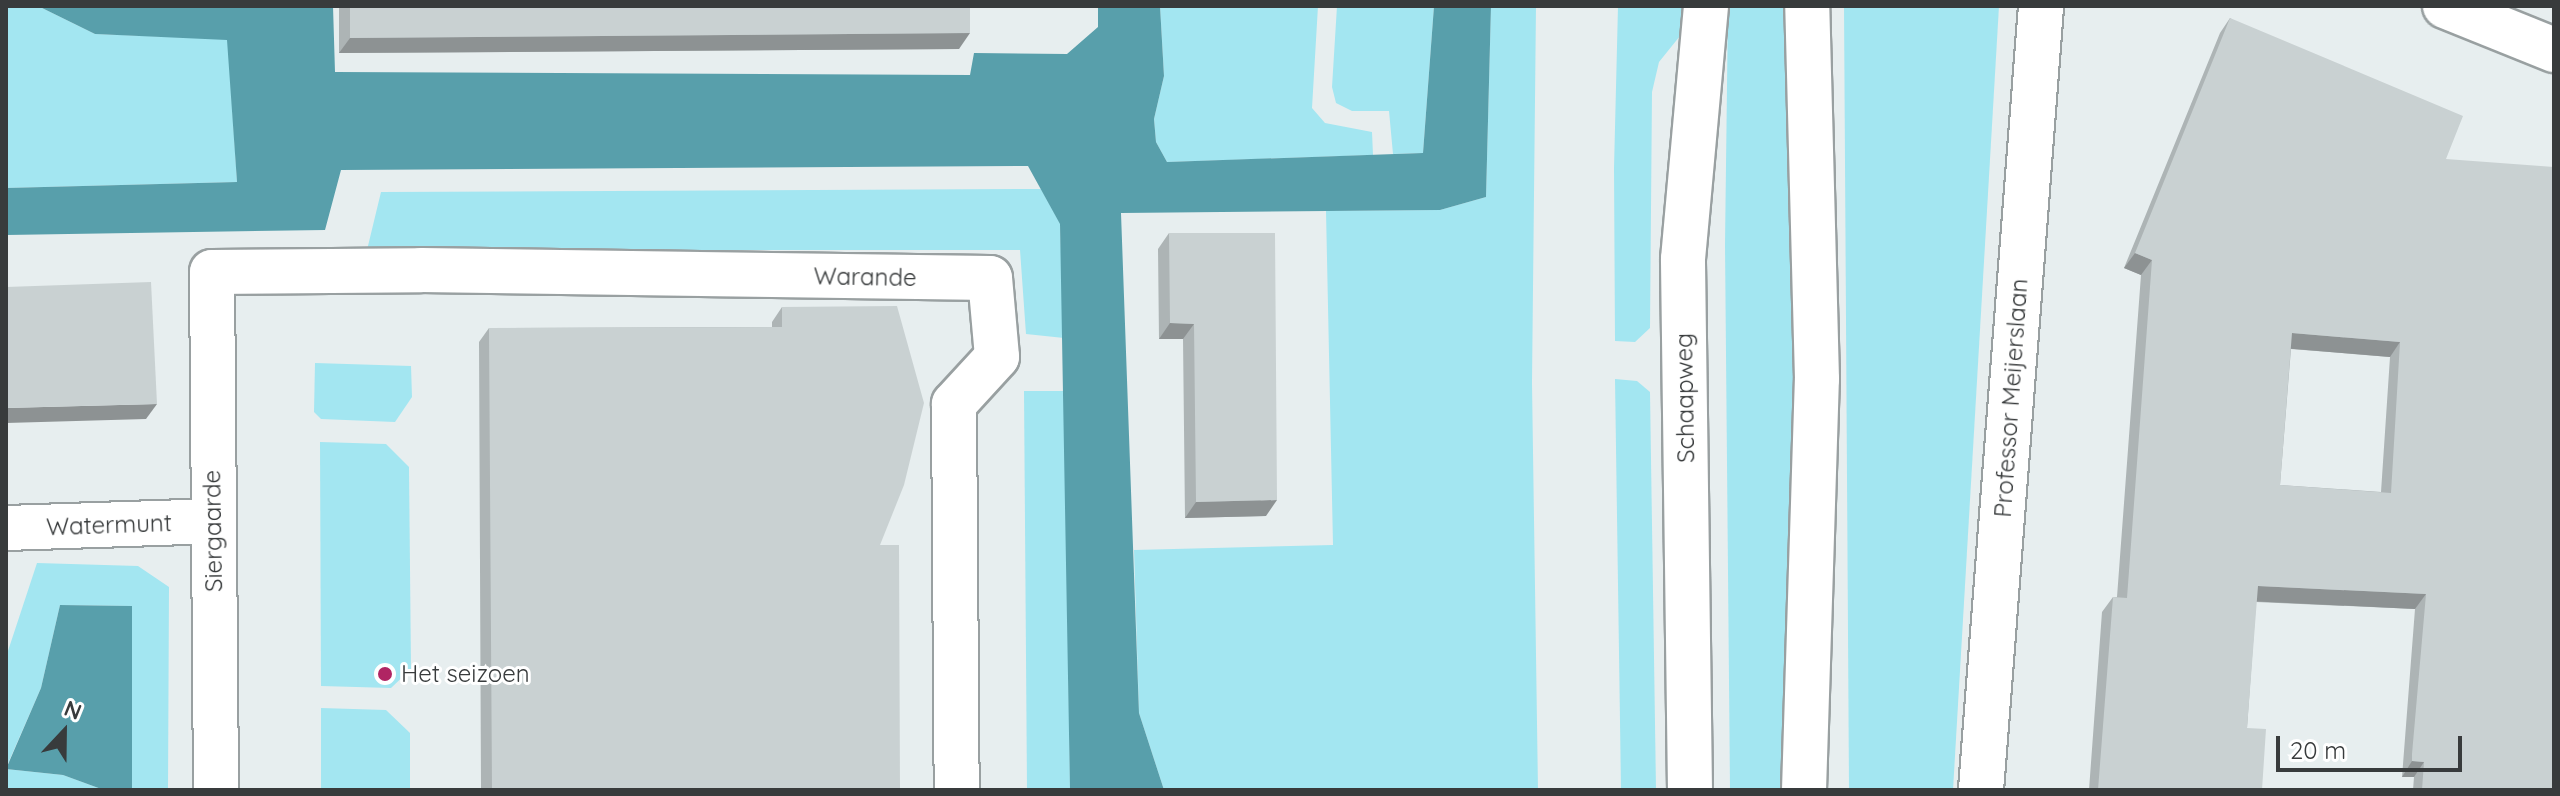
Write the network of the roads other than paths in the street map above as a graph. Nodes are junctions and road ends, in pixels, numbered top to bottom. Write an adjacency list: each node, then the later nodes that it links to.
1 (1706, 6): 11 (street, Schaapweg)
2 (1807, 6): 12 (street)
3 (2041, 6): 13 (street, Professor Meijerslaan)
4 (2445, 6): 5 (street)
5 (2554, 50)
6 (212, 272): 7 (street, Siergaarde); 10 (street, Warande)
7 (213, 521): 8 (street, Watermunt); 9 (street, Siergaarde)
8 (6, 528)
9 (216, 790)
10 (957, 790)
11 (1690, 790)
12 (1804, 790)
13 (1981, 790)

